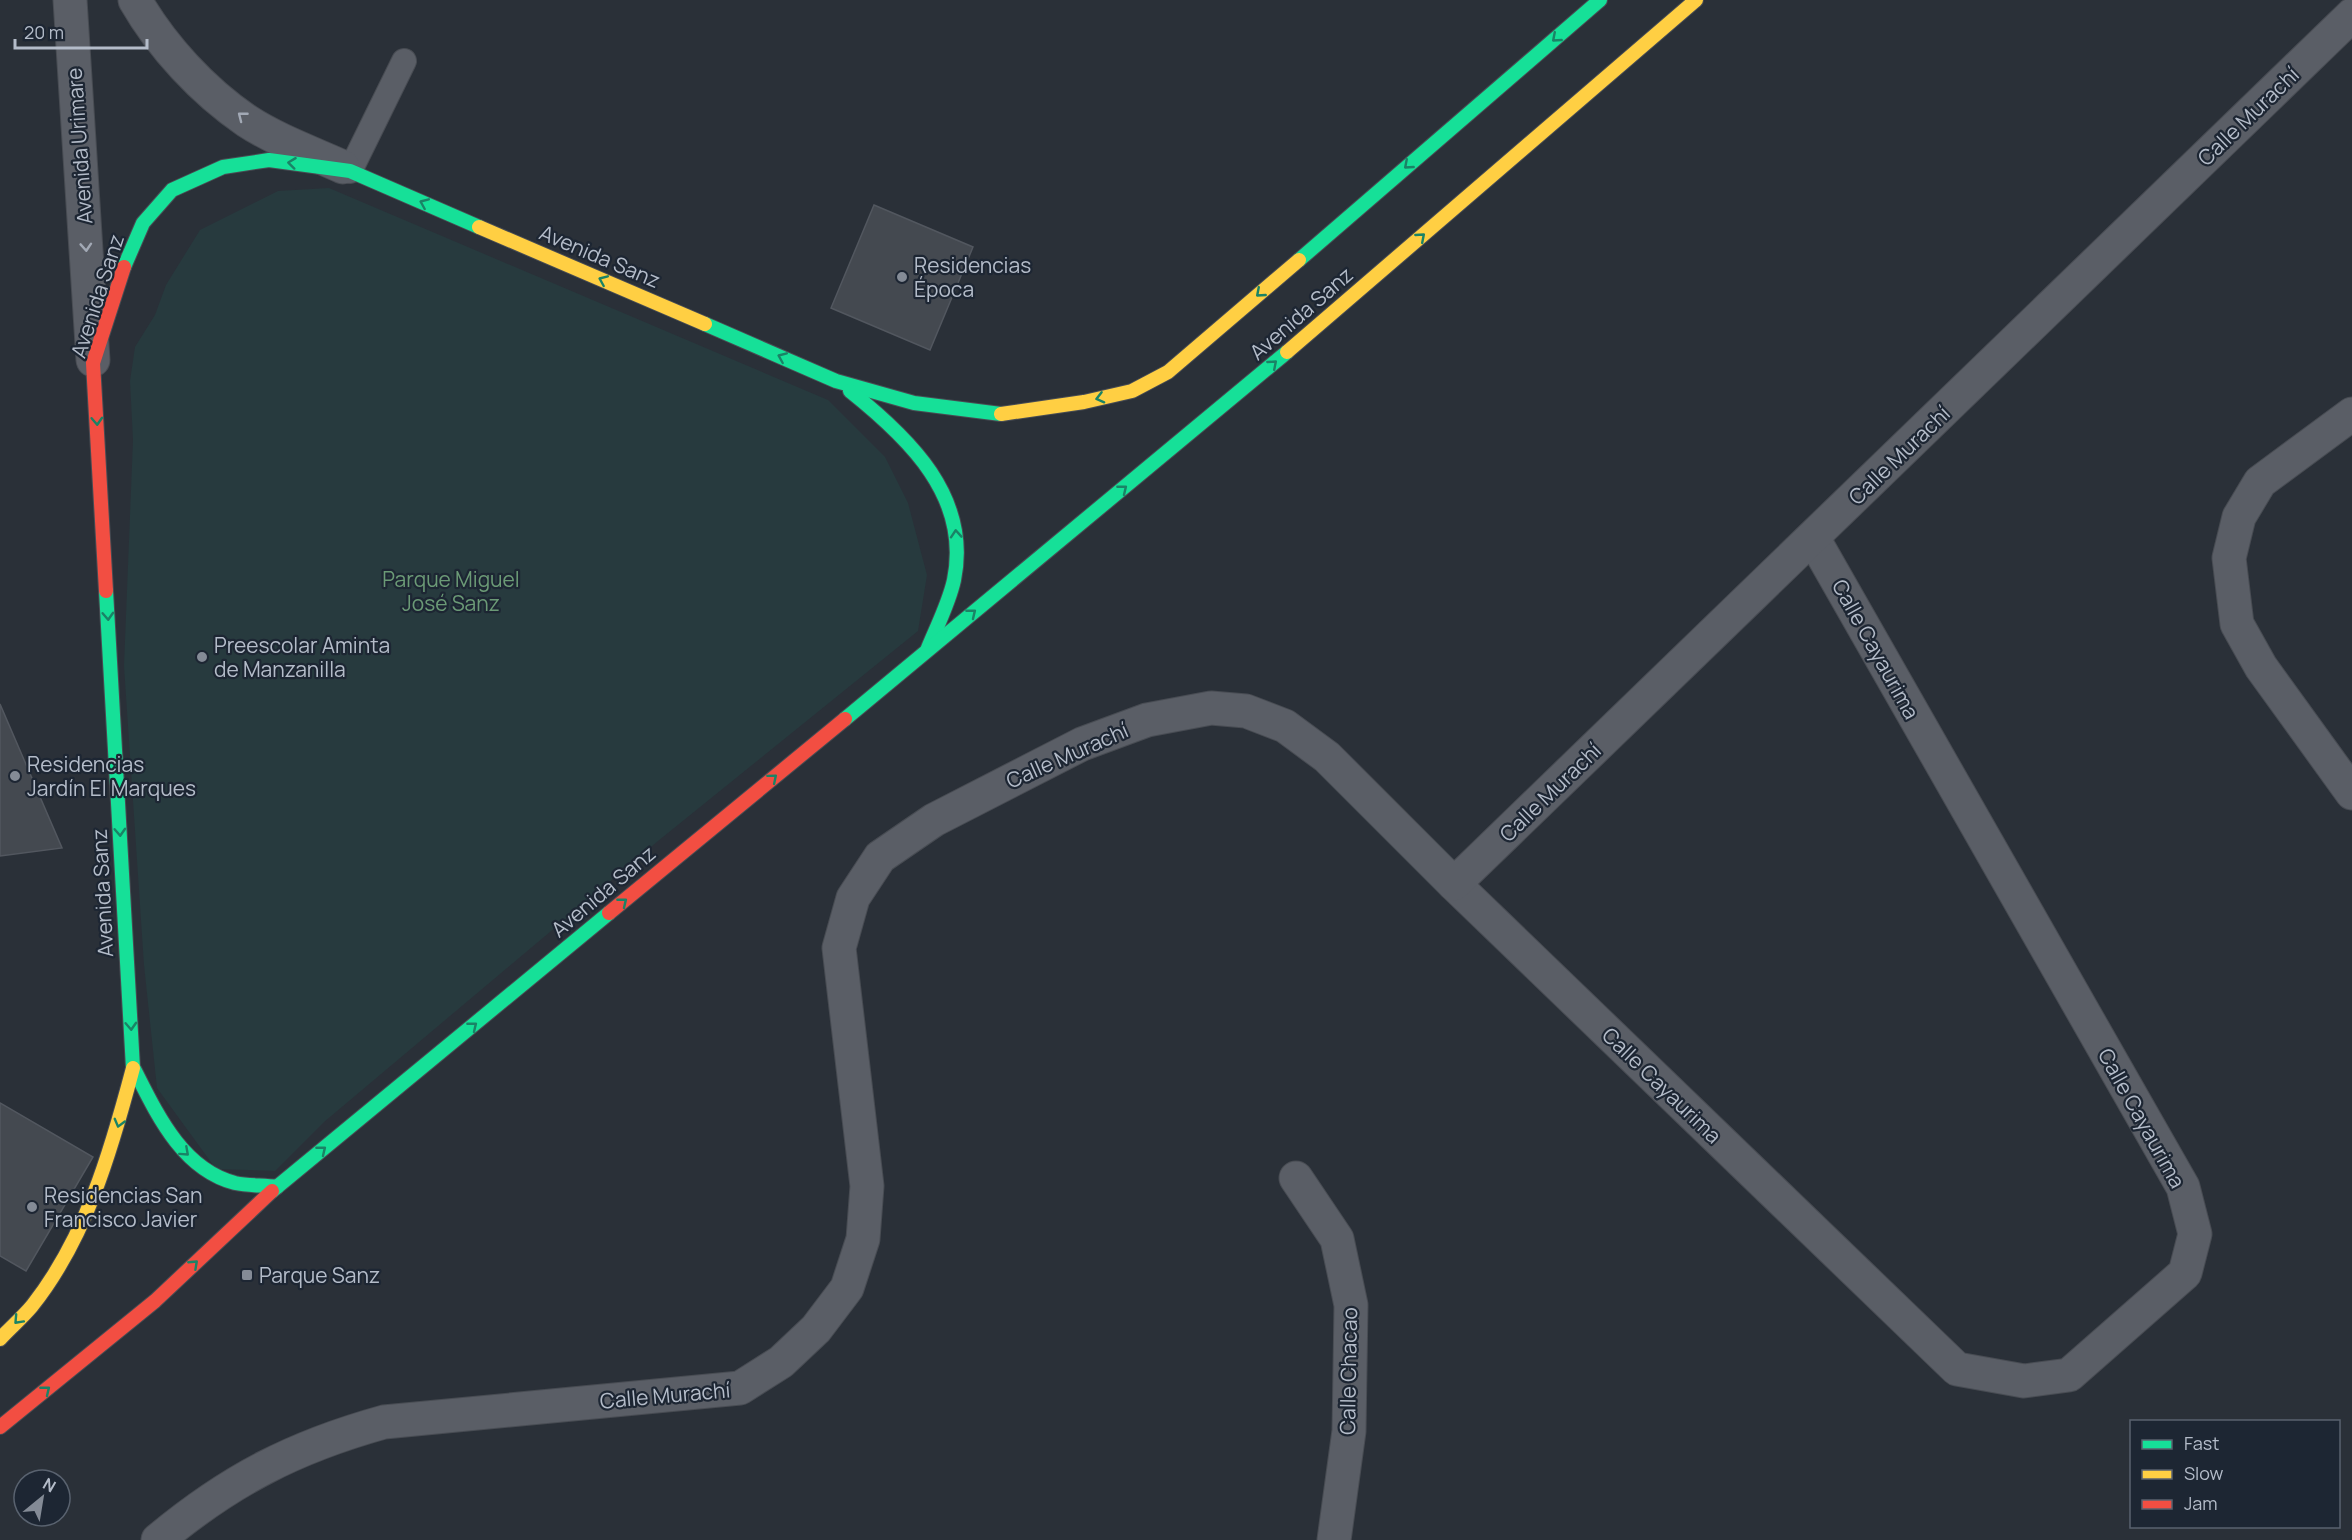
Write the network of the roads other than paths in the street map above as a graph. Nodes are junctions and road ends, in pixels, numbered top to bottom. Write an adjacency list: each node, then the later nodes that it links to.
1 (70, 0): 8 (street, Avenida Urimare, one-way to 8)
2 (135, 0): 7 (street, one-way to 2)
3 (1600, 0): 9 (street, Avenida Sanz, one-way to 9)
4 (1696, 0): 12 (street, Avenida Sanz, one-way to 4)
5 (2352, 15): 11 (street, Calle Murachí)
6 (404, 61): 7 (lane)
7 (350, 171): 8 (street, Avenida Sanz, one-way to 8); 9 (street, Avenida Sanz, one-way to 7)
8 (93, 363): 15 (street, Avenida Sanz, one-way to 15)
9 (836, 381): 12 (street, Avenida Sanz, one-way to 9)
10 (2352, 414): 13 (street)
11 (1813, 538): 14 (street, Calle Murachí); 14 (street, Calle Cayaurima)
12 (927, 650): 17 (street, Avenida Sanz, one-way to 12)
13 (2352, 794)
14 (1454, 884): 20 (street, Calle Murachí)
15 (133, 1067): 17 (street, Avenida Sanz, one-way to 17); 18 (street, Avenida Sanz, one-way to 18)
16 (1296, 1178): 21 (street, Calle Chacao)
17 (277, 1187): 19 (street, Avenida Sanz, one-way to 17)
18 (0, 1340)
19 (0, 1427)
20 (158, 1540)
21 (1334, 1540)

